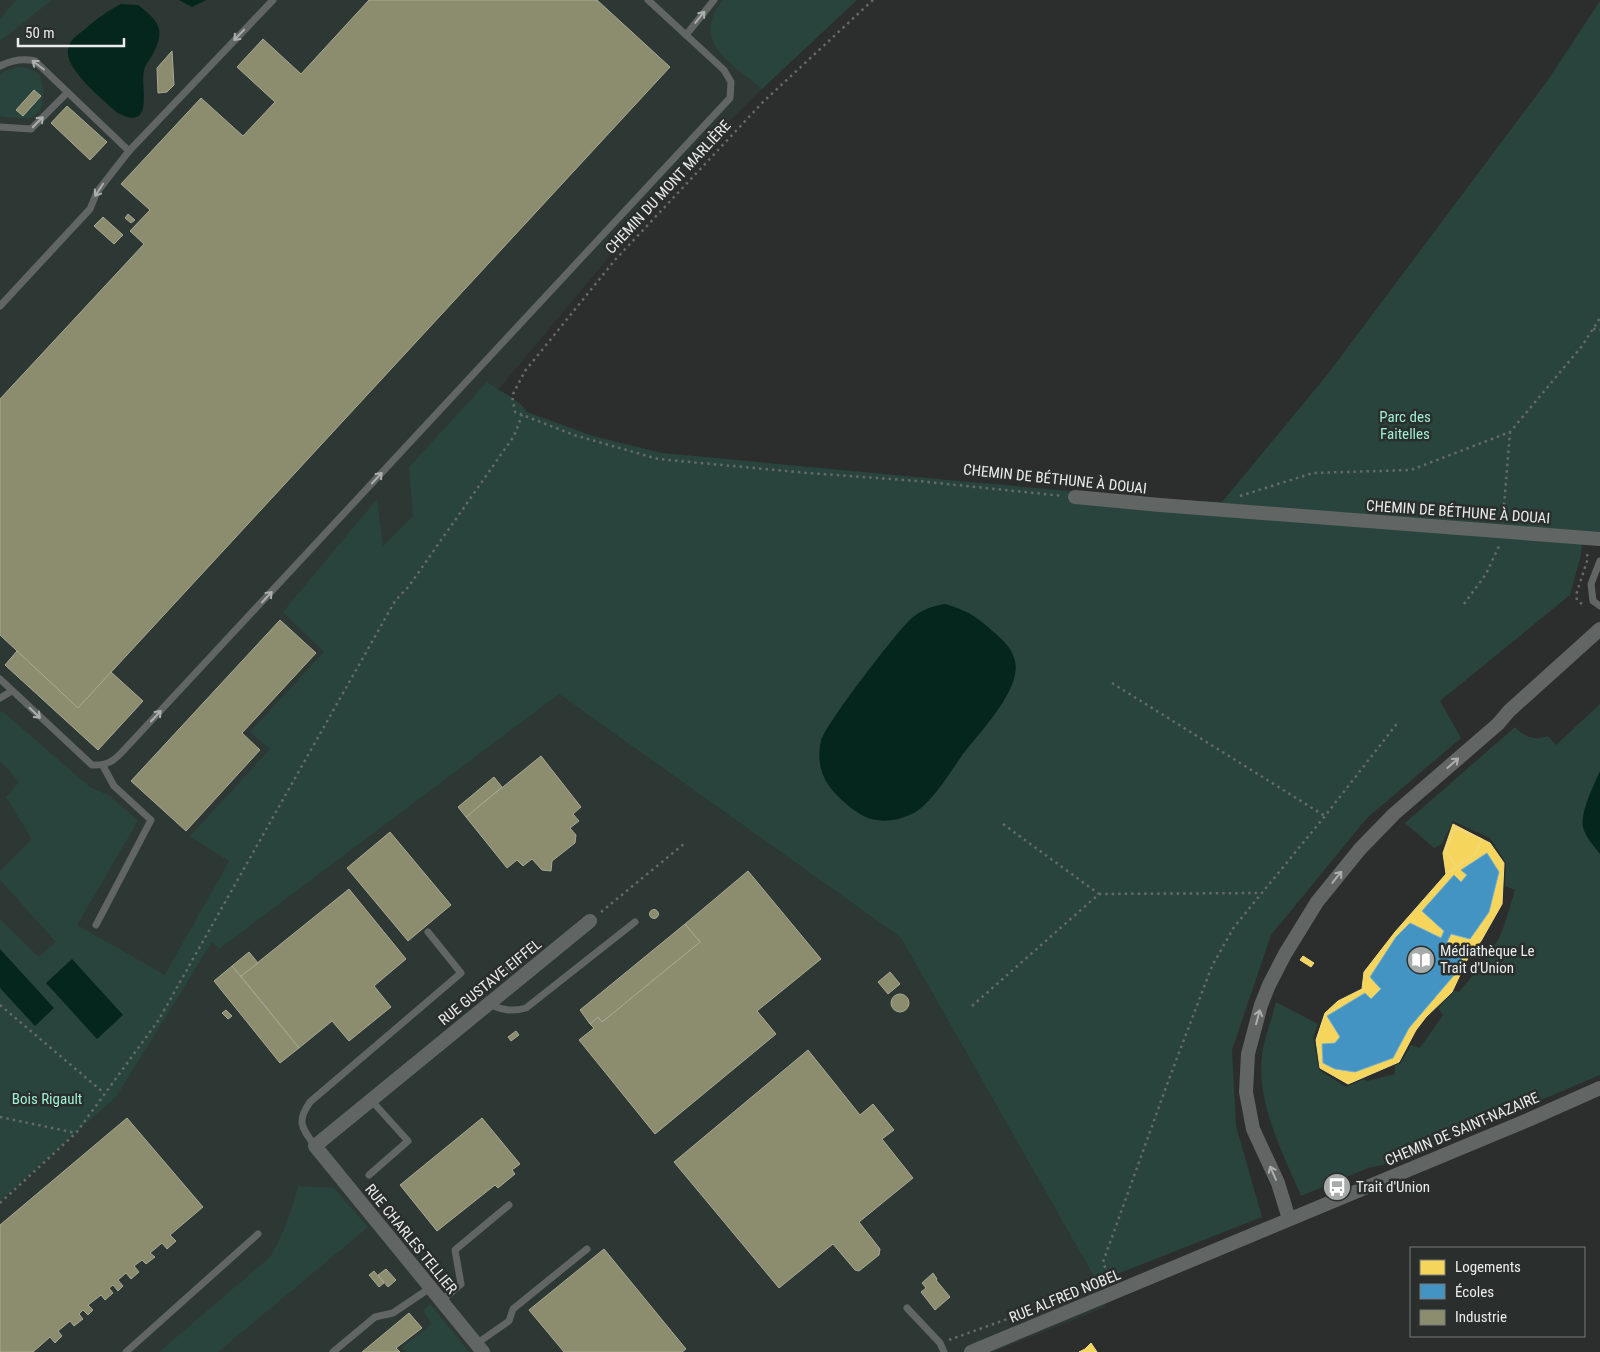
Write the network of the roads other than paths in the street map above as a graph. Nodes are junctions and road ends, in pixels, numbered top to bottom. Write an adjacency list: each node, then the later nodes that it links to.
1 (273, 0): 8 (lane, one-way to 8)
2 (648, 0): 4 (lane)
3 (714, 0): 4 (lane, one-way to 3)
4 (686, 35): 18 (lane, one-way to 4)
5 (0, 66): 6 (lane, one-way to 5)
6 (67, 93): 7 (lane, one-way to 6); 8 (lane)
7 (0, 127)
8 (129, 152): 9 (lane, one-way to 9)
9 (0, 306)
10 (1074, 497): 11 (street, CHEMIN DE BÉTHUNE À DOUAI)
11 (1600, 539)
12 (1600, 561): 13 (lane)
13 (1600, 606)
14 (1600, 629): 29 (street, one-way to 14)
15 (0, 679): 16 (lane)
16 (12, 690): 17 (lane); 18 (lane, one-way to 18)
17 (0, 698)
18 (103, 766): 21 (lane)
19 (590, 921): 23 (street, RUE GUSTAVE EIFFEL)
20 (635, 922): 23 (lane)
21 (96, 925)
22 (428, 932): 26 (lane)
23 (489, 1004): 25 (street, RUE GUSTAVE EIFFEL)
24 (1600, 1088): 29 (street, CHEMIN DE SAINT-NAZAIRE)
25 (371, 1100): 26 (street, RUE GUSTAVE EIFFEL); 27 (lane)
26 (314, 1146): 33 (street, RUE CHARLES TELLIER)
27 (369, 1175)
28 (509, 1205): 34 (lane)
29 (1289, 1219): 32 (street, CHEMIN DE SAINT-NAZAIRE)
30 (258, 1234): 37 (lane)
31 (587, 1249): 36 (lane)
32 (1170, 1270): 40 (street, RUE ALFRED NOBEL)
33 (430, 1288): 34 (street, RUE CHARLES TELLIER); 38 (lane)
34 (441, 1301): 36 (street, RUE CHARLES TELLIER)
35 (908, 1308): 39 (lane)
36 (480, 1348)
37 (126, 1352)
38 (333, 1352)
39 (944, 1352)
40 (972, 1352)

